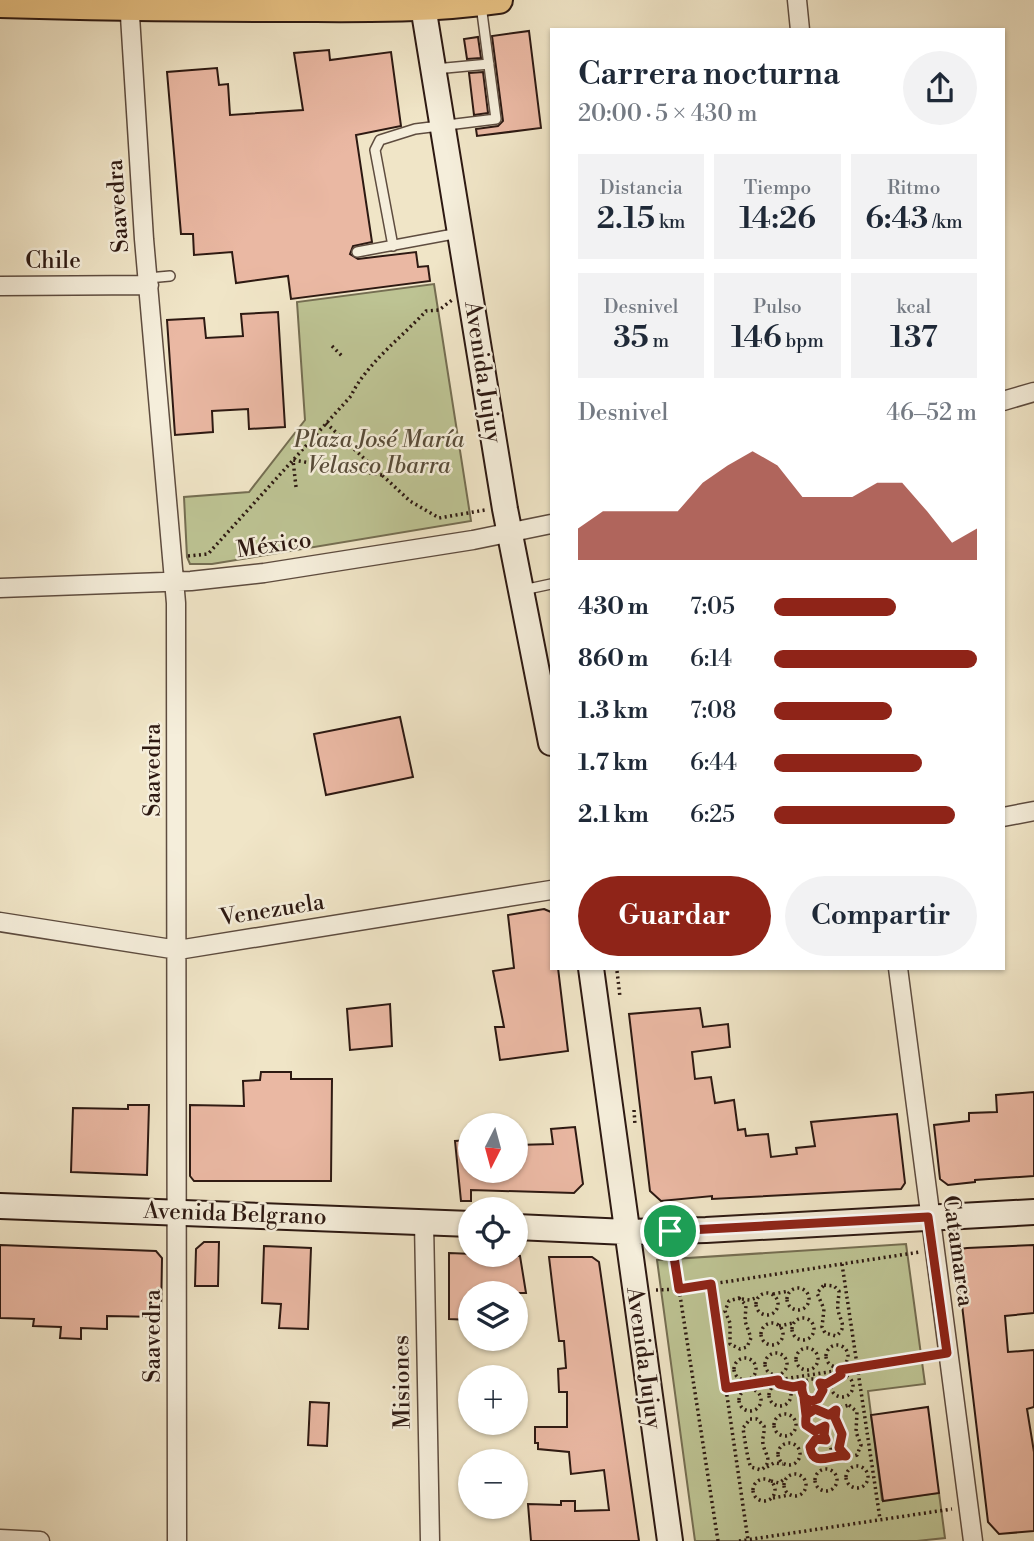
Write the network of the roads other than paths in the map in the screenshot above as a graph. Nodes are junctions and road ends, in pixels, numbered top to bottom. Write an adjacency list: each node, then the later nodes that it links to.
1 (797, 0): 6 (street)
2 (490, 1): 3 (main road); 7 (lane)
3 (423, 3): 4 (main road); 8 (main road, Avenida Jujuy)
4 (129, 4): 5 (main road); 14 (street, Saavedra)
5 (0, 5)
6 (800, 28)
7 (489, 64): 8 (lane); 9 (lane)
8 (433, 69): 9 (main road, Avenida Jujuy)
9 (443, 125): 10 (main road, Avenida Jujuy); 11 (lane)
10 (461, 233): 11 (lane); 18 (main road, Avenida Jujuy)
11 (393, 246): 12 (lane)
12 (357, 252)
13 (170, 276): 14 (lane)
14 (149, 282): 15 (street, Chile); 20 (street, Saavedra)
15 (0, 286)
16 (1034, 392): 17 (street)
17 (1005, 400)
18 (507, 521): 19 (street, México); 20 (street, México); 23 (main road, Avenida Jujuy)
19 (550, 528)
20 (173, 581): 22 (street, México); 29 (street, Saavedra)
21 (550, 584): 23 (lane)
22 (0, 589)
23 (521, 590): 24 (main road, Avenida Jujuy)
24 (550, 738)
25 (1034, 811): 26 (street)
26 (1005, 817)
27 (550, 890): 29 (street, Venezuela)
28 (0, 922): 29 (street, Venezuela)
29 (178, 950): 33 (street, Saavedra)
30 (591, 970): 39 (main road, Avenida Jujuy)
31 (898, 970): 35 (street, Catamarca)
32 (0, 1206): 33 (main road, Avenida Belgrano)
33 (178, 1212): 36 (main road, Avenida Belgrano); 42 (street, Saavedra)
34 (1034, 1212): 35 (main road)
35 (928, 1217): 39 (main road); 45 (street, Catamarca)
36 (424, 1222): 37 (main road, Avenida Belgrano); 43 (street, Misiones)
37 (458, 1223)
38 (528, 1228): 39 (main road)
39 (627, 1232): 44 (main road, Avenida Jujuy)
40 (0, 1539): 41 (street)
41 (40, 1541)
42 (177, 1541)
43 (430, 1541)
44 (670, 1541)
45 (973, 1541)

